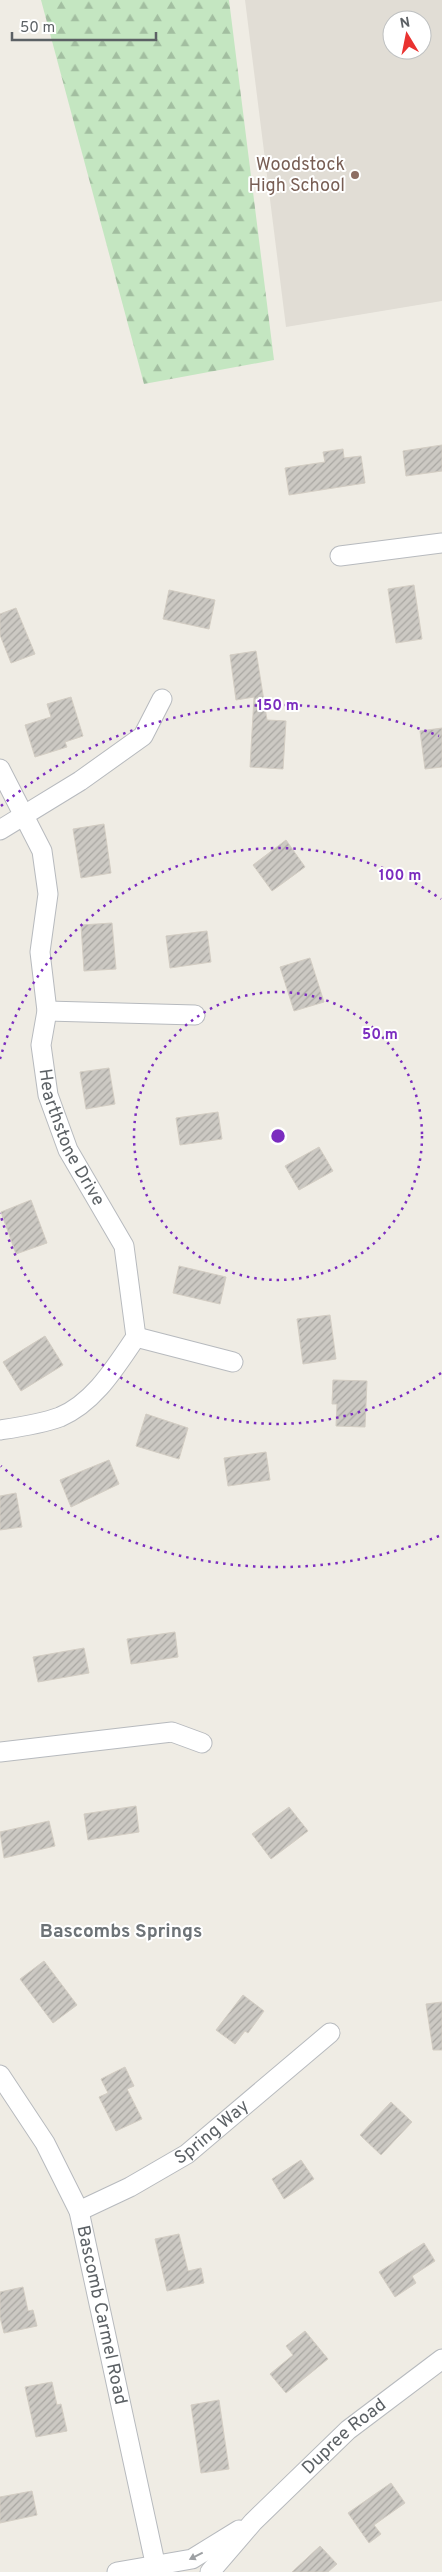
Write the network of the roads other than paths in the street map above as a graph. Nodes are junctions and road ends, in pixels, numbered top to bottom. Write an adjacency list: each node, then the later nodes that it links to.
1 (442, 543): 2 (street)
2 (340, 556)
3 (162, 699): 5 (street)
4 (0, 769): 5 (street, Hearthstone Drive)
5 (23, 816): 6 (street); 7 (street, Hearthstone Drive)
6 (0, 830)
7 (47, 1012): 8 (street); 9 (street, Hearthstone Drive)
8 (195, 1016)
9 (136, 1337): 10 (street); 11 (street)
10 (233, 1362)
11 (0, 1430)
12 (202, 1743): 13 (street)
13 (0, 1752)
14 (330, 2033): 16 (street, Spring Way)
15 (0, 2075): 16 (street, Bascomb Carmel Road)
16 (79, 2211): 19 (street, Bascomb Carmel Road)
17 (442, 2359): 18 (street, Dupree Road)
18 (253, 2522): 19 (street, Dupree Road, one-way to 19); 21 (street, Dupree Road)
19 (156, 2569): 20 (street, Dupree Road)
20 (117, 2572)
21 (210, 2572)

